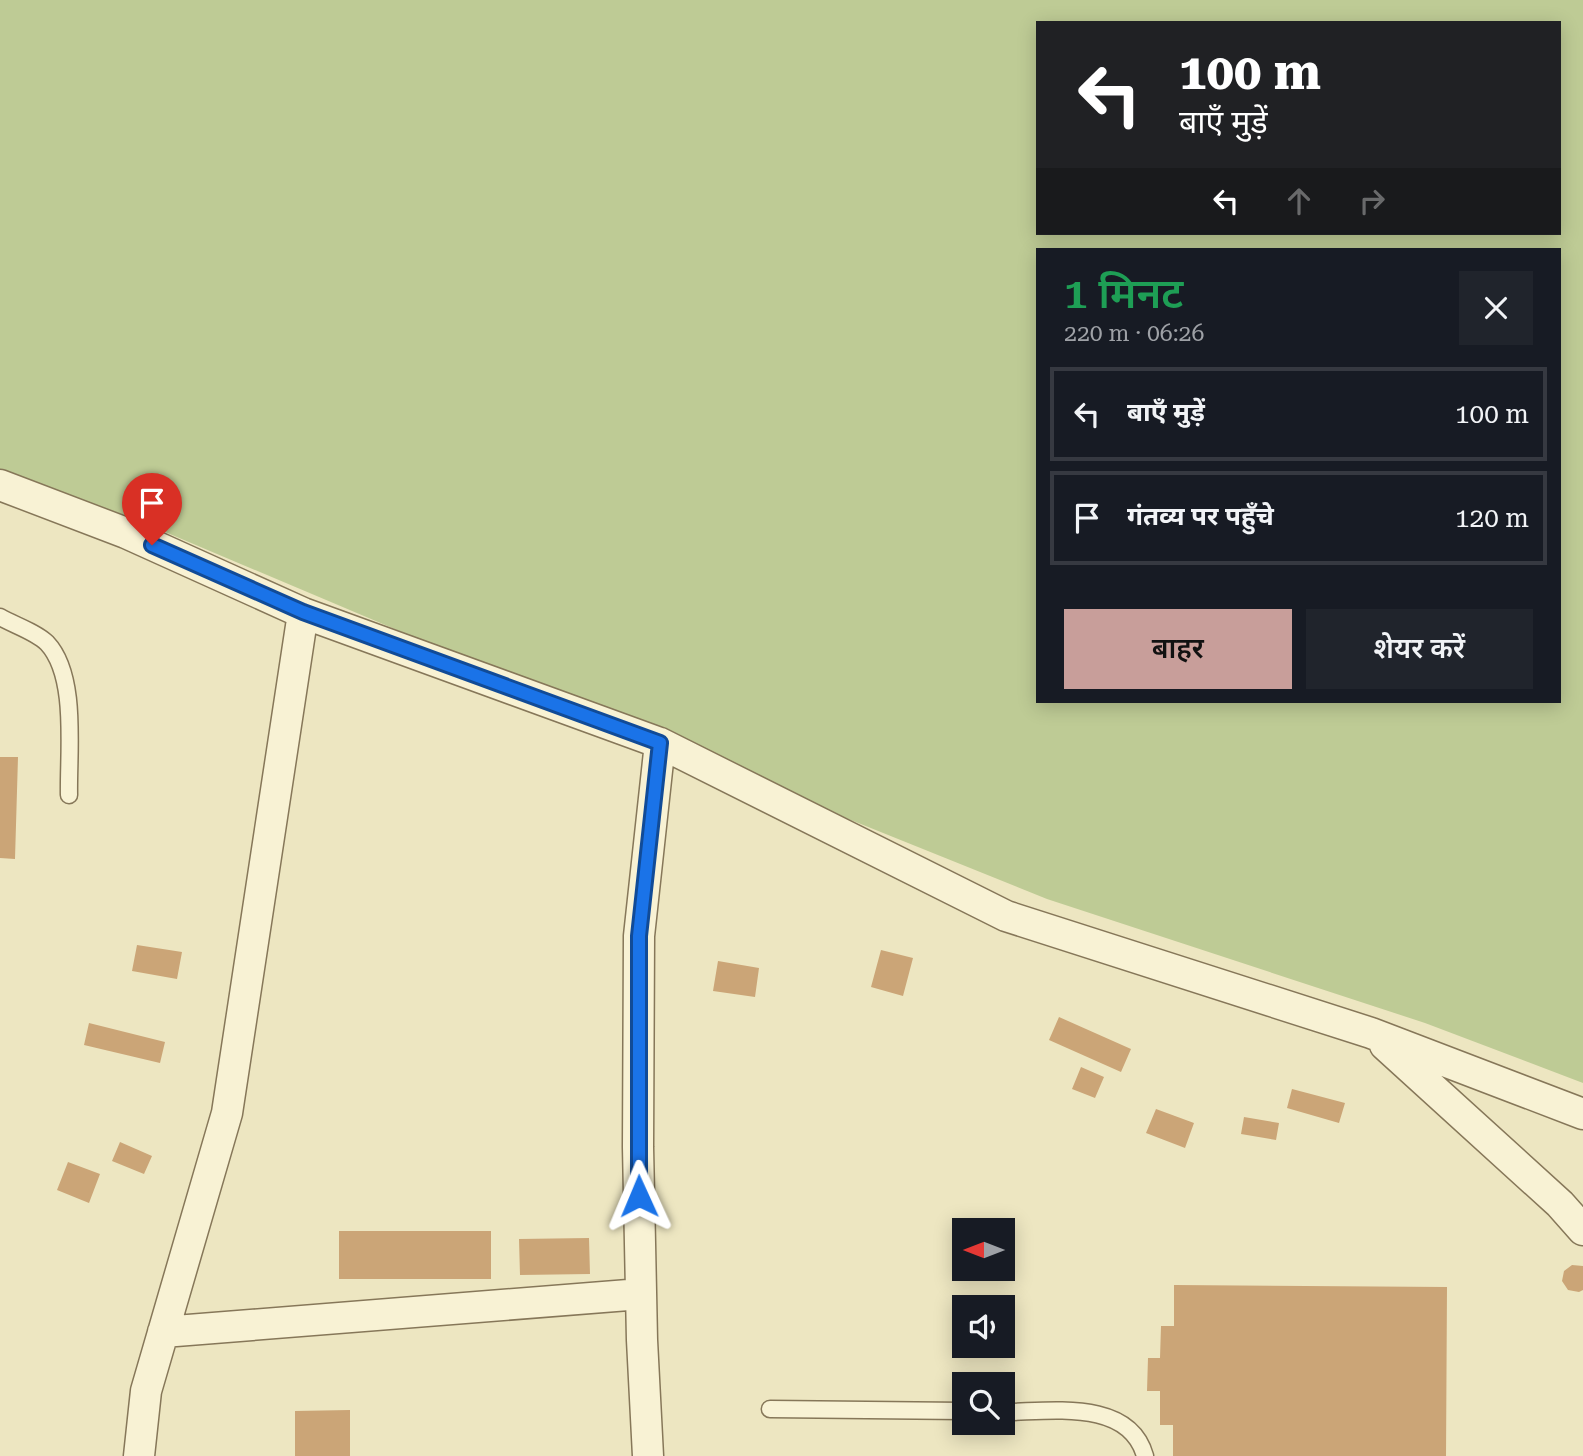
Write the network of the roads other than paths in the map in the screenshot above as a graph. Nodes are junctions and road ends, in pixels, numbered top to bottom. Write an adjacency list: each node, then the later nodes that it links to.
1 (0, 485): 2 (street)
2 (303, 612): 4 (street); 10 (street)
3 (0, 617): 5 (lane)
4 (660, 743): 6 (street); 9 (street)
5 (69, 795)
6 (1371, 1033): 7 (street); 8 (street)
7 (1583, 1114)
8 (1583, 1230)
9 (641, 1294): 10 (street); 15 (street)
10 (163, 1332): 14 (street)
11 (771, 1409): 12 (lane)
12 (952, 1411)
13 (1015, 1412): 16 (lane)
14 (139, 1456)
15 (648, 1456)
16 (1145, 1456)

